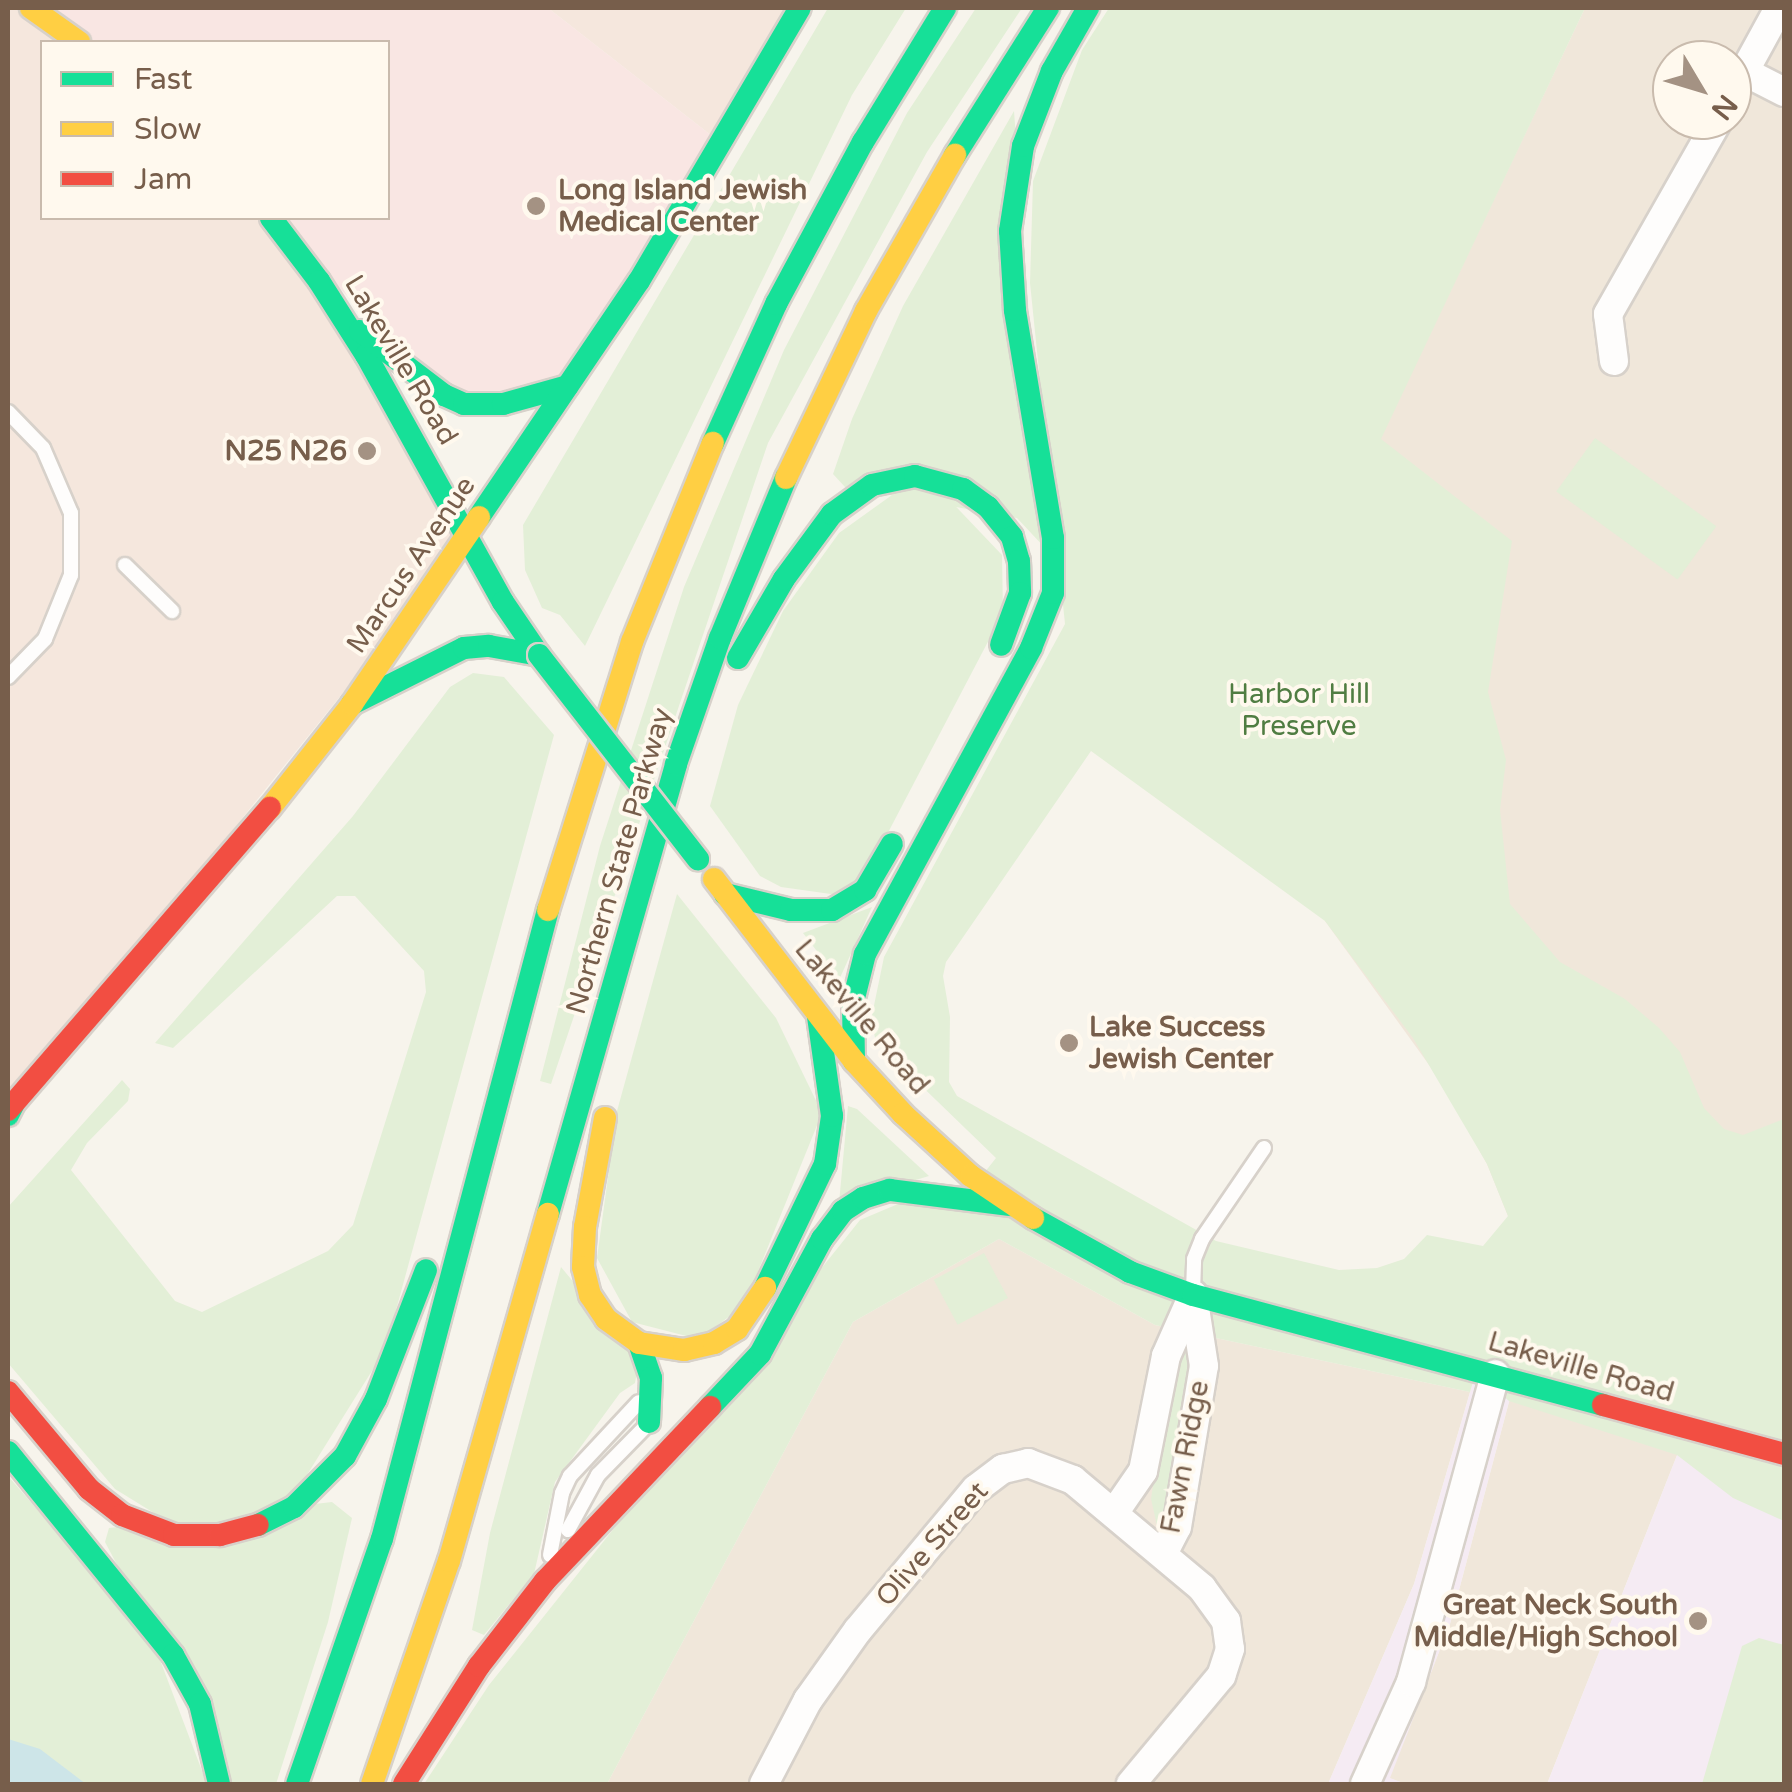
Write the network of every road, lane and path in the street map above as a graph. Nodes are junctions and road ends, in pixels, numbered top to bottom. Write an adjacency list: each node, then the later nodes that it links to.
1 (31, 8): 7 (main road)
2 (800, 8): 15 (main road, Marcus Avenue)
3 (945, 8): 31 (main road, Northern State Parkway)
4 (1048, 8): 24 (main road, Northern State Parkway)
5 (1088, 8): 30 (main road)
6 (1780, 8): 8 (street)
7 (76, 40)
8 (1752, 58)
9 (1752, 86): 10 (street)
10 (1784, 92)
11 (1707, 140): 14 (street)
12 (272, 220): 13 (main road, Lakeville Road)
13 (342, 317): 15 (main road); 17 (main road, Lakeville Road)
14 (1614, 360)
15 (568, 386): 17 (main road, Marcus Avenue)
16 (8, 412): 22 (lane)
17 (468, 538): 20 (main road, Lakeville Road); 23 (main road, Marcus Avenue)
18 (125, 566): 19 (lane)
19 (172, 611)
20 (539, 656): 23 (main road); 27 (main road, Lakeville Road, bridge)
21 (986, 672): 24 (main road)
22 (8, 677)
23 (352, 704): 33 (main road, Marcus Avenue)
24 (676, 764): 26 (main road, Northern State Parkway)
25 (906, 818): 27 (main road)
26 (649, 856): 28 (main road); 50 (main road, Northern State Parkway)
27 (725, 894): 29 (main road, Lakeville Road)
28 (637, 994)
29 (818, 1016): 30 (main road, Lakeville Road); 37 (main road)
30 (854, 1061): 35 (main road, Lakeville Road)
31 (502, 1082): 41 (main road); 49 (main road, Northern State Parkway)
32 (610, 1098): 37 (main road)
33 (9, 1110)
34 (1264, 1148): 36 (lane)
35 (1010, 1205): 36 (main road, Lakeville Road); 39 (main road)
36 (1194, 1295): 38 (main road, Lakeville Road); 45 (street, Fawn Ridge); 46 (street, Fawn Ridge)
37 (639, 1343): 40 (main road)
38 (1495, 1374): 44 (main road, Lakeville Road); 54 (street)
39 (736, 1382): 42 (main road); 47 (main road)
40 (650, 1390): 42 (main road); 47 (lane)
41 (8, 1392)
42 (650, 1422): 47 (lane)
43 (8, 1452): 48 (main road)
44 (1784, 1454)
45 (1114, 1514): 46 (street, Olive Street); 52 (street, Olive Street)
46 (1163, 1554): 53 (street, Olive Street)
47 (545, 1580): 51 (main road)
48 (219, 1784)
49 (297, 1784)
50 (372, 1784)
51 (404, 1784)
52 (764, 1784)
53 (1131, 1784)
54 (1365, 1784)

